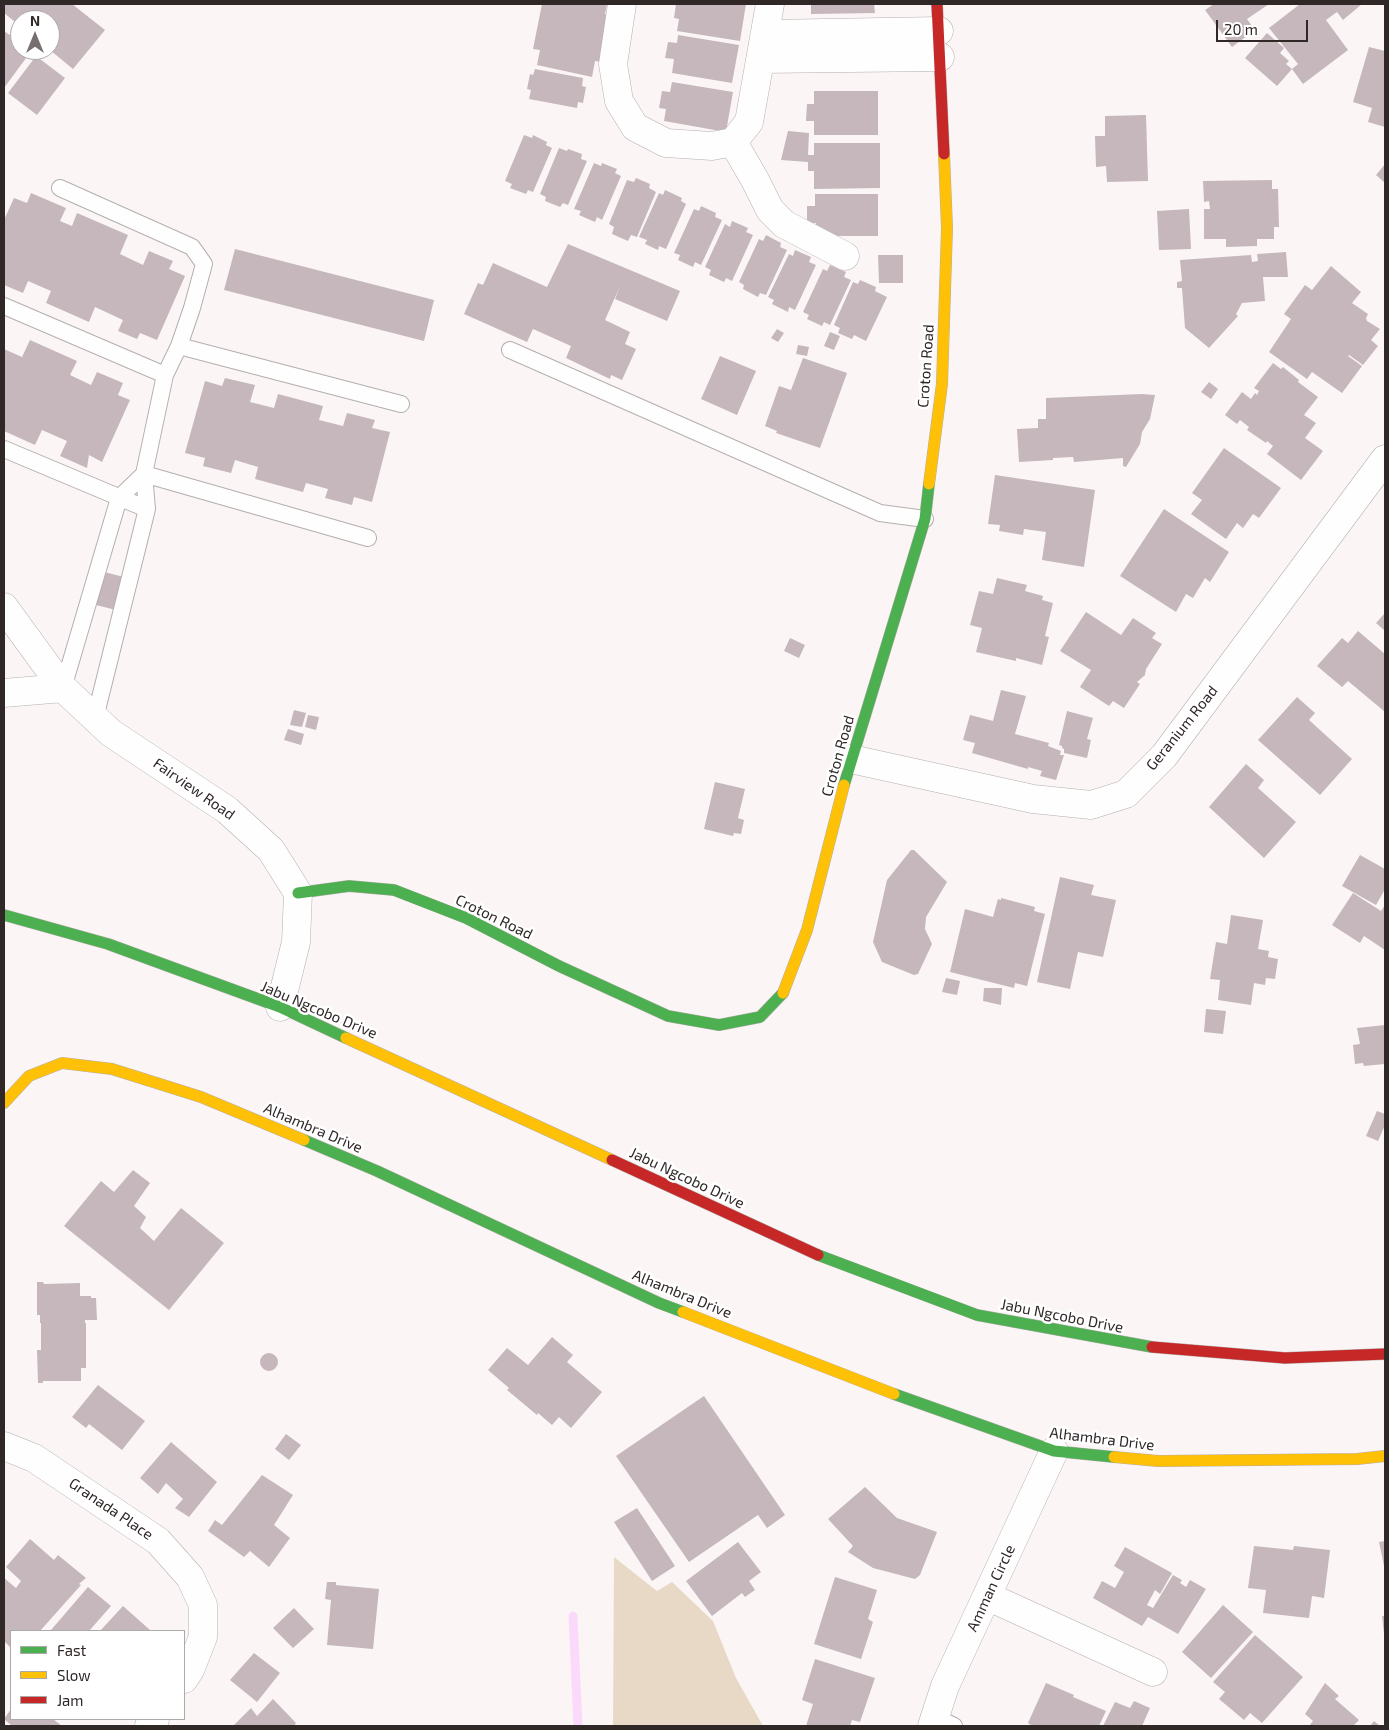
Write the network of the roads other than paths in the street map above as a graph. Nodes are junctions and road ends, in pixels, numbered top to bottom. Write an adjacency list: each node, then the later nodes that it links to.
1 (622, 4): 6 (street)
2 (770, 4): 5 (street)
3 (937, 4): 4 (street, Croton Road)
4 (939, 44): 5 (street); 19 (street, Croton Road)
5 (763, 46): 6 (street)
6 (733, 142): 8 (street)
7 (60, 188): 10 (lane)
8 (845, 256)
9 (4, 306): 12 (lane)
10 (179, 346): 12 (lane); 13 (lane)
11 (510, 350): 19 (lane)
12 (165, 376): 16 (lane)
13 (401, 404)
14 (4, 449): 17 (lane)
15 (1385, 459): 25 (street, Geranium Road)
16 (144, 474): 17 (lane); 18 (lane); 20 (lane)
17 (119, 498): 18 (lane); 22 (lane)
18 (147, 509): 24 (lane)
19 (924, 519): 25 (street, Croton Road)
20 (368, 538)
21 (4, 608): 22 (street, Fairview Road)
22 (64, 688): 23 (street); 24 (street, Fairview Road)
23 (4, 693)
24 (96, 718): 26 (street, Fairview Road)
25 (851, 759): 26 (street, Croton Road)
26 (298, 893): 28 (street)
27 (4, 915): 28 (street, Jabu Ngcobo Drive)
28 (280, 1007): 30 (street, Jabu Ngcobo Drive)
29 (4, 1103): 32 (street, Alhambra Drive)
30 (1385, 1354)
31 (4, 1446): 36 (street, Granada Place)
32 (1054, 1451): 33 (street, Alhambra Drive); 34 (street, Amman Circle)
33 (1385, 1456)
34 (987, 1596): 35 (street); 37 (street, Amman Circle)
35 (1153, 1672)
36 (185, 1678)
37 (940, 1723)

